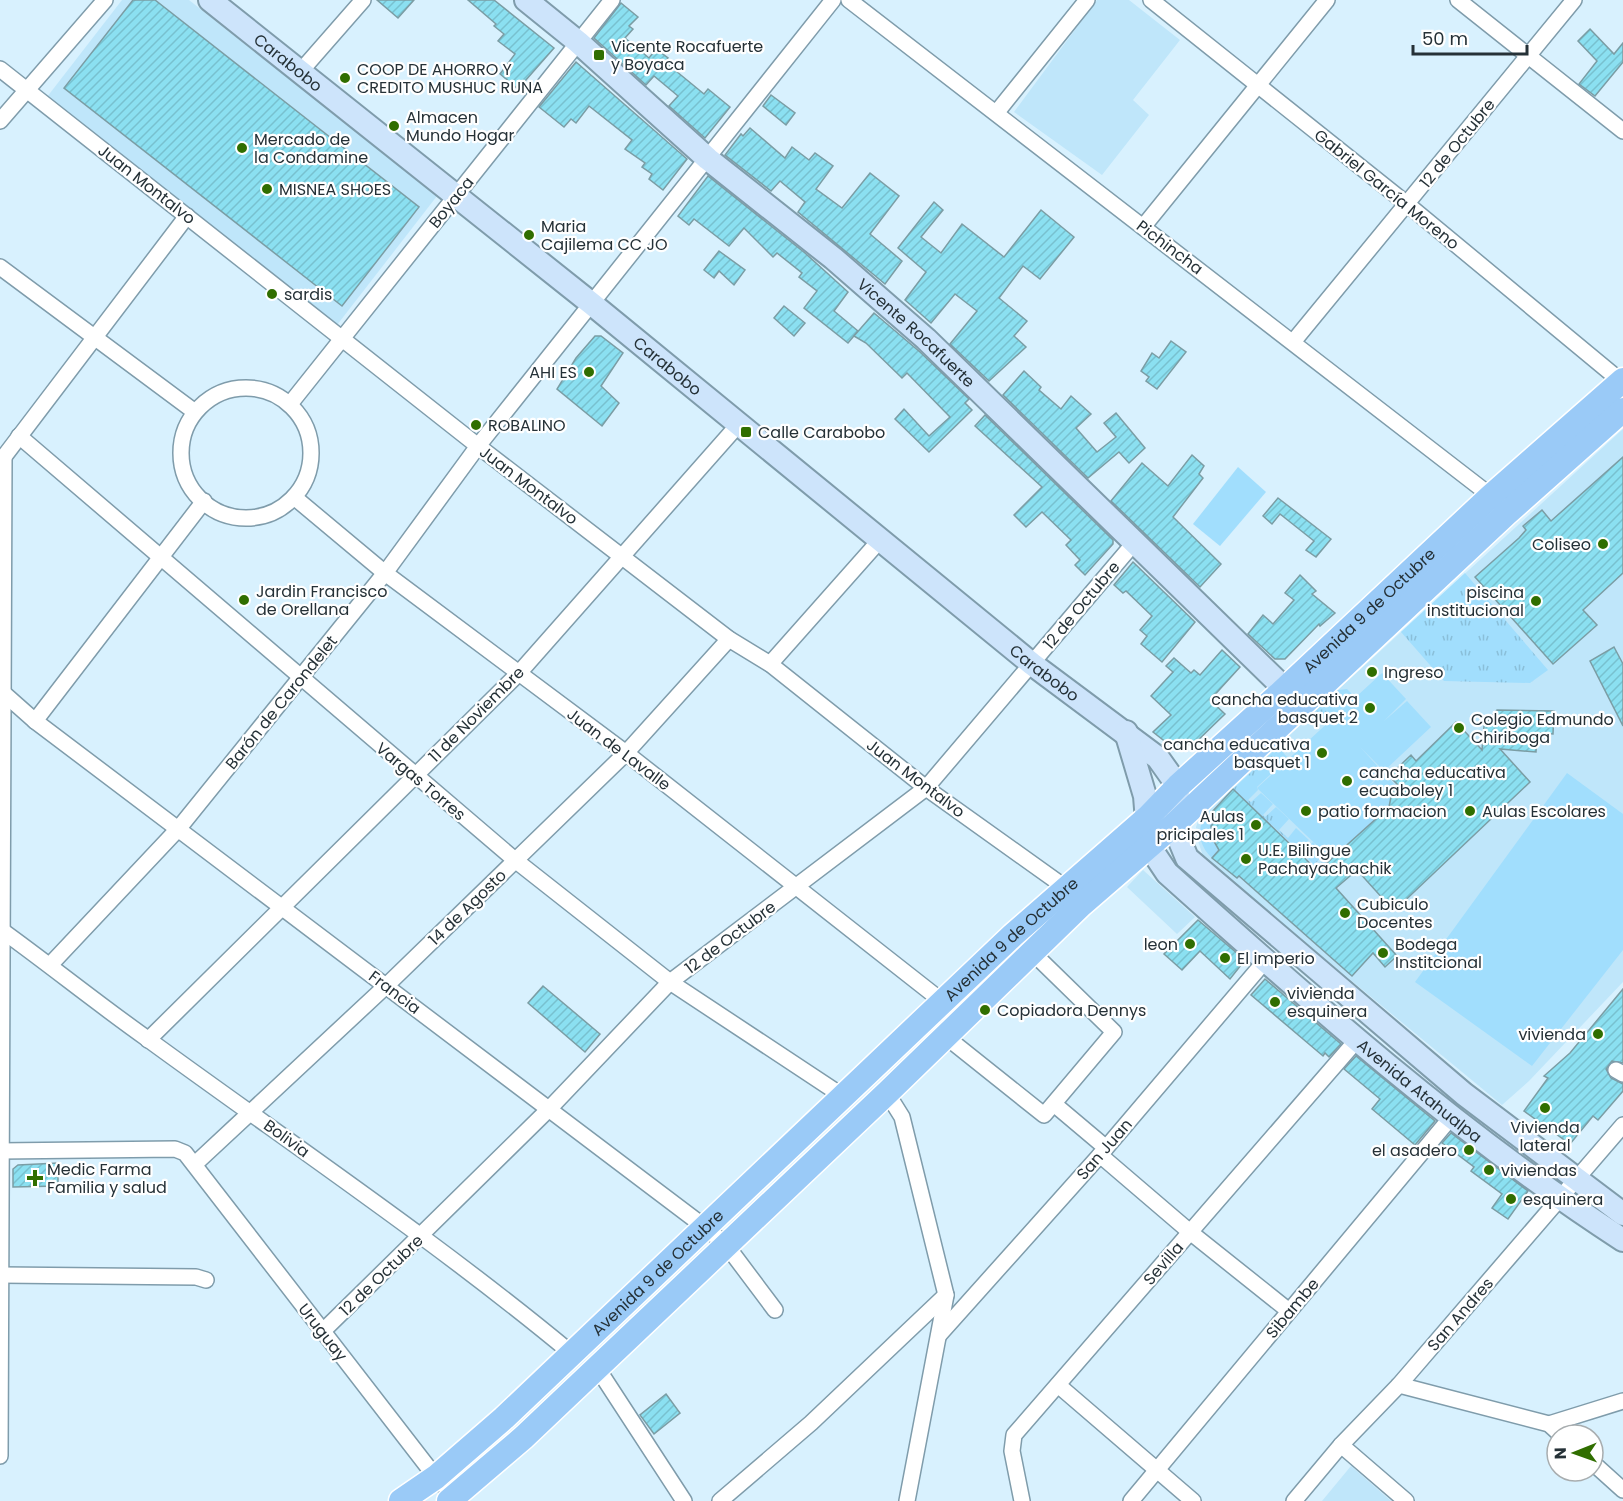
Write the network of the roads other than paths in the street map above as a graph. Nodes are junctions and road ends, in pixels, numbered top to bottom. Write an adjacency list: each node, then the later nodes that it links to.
1 (105, 0): 18 (street)
2 (210, 0): 16 (main road, Carabobo)
3 (363, 0): 16 (street)
4 (526, 0): 13 (main road, Vicente Rocafuerte)
5 (612, 0): 13 (street, Boyaca)
6 (833, 0): 22 (street)
7 (849, 0): 19 (street, Pichincha)
8 (1088, 0): 19 (street)
9 (1151, 0): 17 (street, Gabriel García Moreno)
10 (1327, 0): 17 (street)
11 (1458, 0): 14 (street)
12 (1574, 0): 14 (street, 12 de Octubre)
13 (578, 42): 22 (main road, Vicente Rocafuerte); 23 (street, Boyaca)
14 (1529, 55): 21 (street); 24 (street, 12 de Octubre)
15 (0, 69): 18 (street, Juan Montalvo)
16 (300, 72): 23 (main road, Carabobo)
17 (1258, 86): 24 (street, Gabriel García Moreno); 26 (street)
18 (26, 88): 20 (street); 25 (street, Juan Montalvo)
19 (997, 112): 26 (street, Pichincha)
20 (0, 121)
21 (1623, 131)
22 (708, 159): 28 (street); 44 (main road, Vicente Rocafuerte)
23 (455, 196): 28 (main road, Carabobo); 29 (street, Boyaca)
24 (1407, 204): 31 (street, 12 de Octubre); 32 (street, Gabriel García Moreno)
25 (187, 216): 29 (street, Juan Montalvo); 30 (street)
26 (1143, 227): 31 (street, Pichincha)
27 (0, 267): 30 (street)
28 (592, 304): 36 (main road, Carabobo); 38 (street, Barón de Carondelet)
29 (342, 337): 33 (street, Boyaca); 38 (street, Juan Montalvo)
30 (96, 339): 35 (street); 37 (street)
31 (1293, 342): 40 (street, Pichincha)
32 (1623, 381): 40 (main road, Avenida 9 de Octubre)
33 (290, 404): 35 (street); 41 (street)
34 (1623, 411): 62 (main road, Avenida 9 de Octubre)
35 (195, 412): 42 (street)
36 (738, 425): 43 (main road, Carabobo); 45 (street, 11 de Noviembre)
37 (19, 436): 39 (street); 46 (street, Vargas Torres)
38 (478, 447): 45 (street, Juan Montalvo); 47 (street, Barón de Carondelet)
39 (2, 459): 54 (street)
40 (1491, 496): 53 (main road, Avenida 9 de Octubre)
41 (294, 497): 42 (street); 47 (street, Juan de Lavalle)
42 (204, 501): 46 (street)
43 (880, 540): 49 (street); 50 (main road, Carabobo)
44 (1134, 543): 50 (street, 12 de Octubre); 53 (main road, Vicente Rocafuerte)
45 (623, 556): 48 (street, Juan Montalvo); 51 (street, 11 de Noviembre)
46 (161, 557): 52 (street, Vargas Torres); 55 (street)
47 (385, 573): 51 (street, Juan de Lavalle); 52 (street, Barón de Carondelet)
48 (729, 639): 49 (street, Juan Montalvo); 57 (street, 14 de Agosto)
49 (770, 664): 60 (street, Juan Montalvo)
50 (1032, 664): 56 (main road, Carabobo); 60 (street, 12 de Octubre)
51 (519, 673): 57 (street, Juan de Lavalle); 58 (street, 11 de Noviembre)
52 (300, 679): 58 (street, Vargas Torres); 63 (street, Barón de Carondelet)
53 (1285, 689): 59 (main road, Avenida 9 de Octubre)
54 (2, 691): 55 (street, Francia); 69 (street)
55 (35, 721): 63 (street, Francia)
56 (1126, 732): 59 (main road, Carabobo); 61 (main road)
57 (626, 753): 65 (street, 14 de Agosto); 66 (street, Juan de Lavalle)
58 (414, 775): 65 (street, Vargas Torres); 68 (street, 11 de Noviembre)
59 (1178, 786): 61 (main road, Avenida 9 de Octubre); 62 (main road, Avenida Atahualpa)
60 (926, 788): 66 (street, 12 de Octubre); 67 (street, Juan Montalvo)
61 (1148, 817): 64 (main road); 67 (main road, Avenida 9 de Octubre)
62 (1177, 822): 64 (main road, Avenida 9 de Octubre); 89 (main road, Avenida Atahualpa)
63 (179, 828): 68 (street, Francia); 72 (street, Barón de Carondelet)
64 (1149, 846): 70 (main road, Avenida 9 de Octubre); 71 (main road, Avenida Atahualpa)
65 (515, 860): 73 (street, Vargas Torres); 74 (street, 14 de Agosto)
66 (796, 888): 73 (street, 12 de Octubre); 75 (street, Juan de Lavalle)
67 (1066, 888): 75 (main road, Avenida 9 de Octubre)
68 (282, 907): 74 (street, Francia); 77 (street, 11 de Noviembre)
69 (1, 929): 72 (street, Bolivia); 86 (street)
70 (1033, 953): 76 (main road, Avenida 9 de Octubre); 82 (street)
71 (1265, 961): 78 (main road, Avenida Atahualpa); 87 (street, San Juan)
72 (50, 965): 77 (street, Bolivia)
73 (670, 982): 80 (street, Vargas Torres); 81 (street, 12 de Octubre)
74 (387, 985): 81 (street, Francia); 83 (street, 14 de Agosto)
75 (943, 1002): 80 (main road, Avenida 9 de Octubre)
76 (945, 1036): 79 (main road, Avenida 9 de Octubre); 82 (street)
77 (148, 1040): 83 (street, Bolivia)
78 (1356, 1041): 84 (main road, Avenida Atahualpa); 93 (street, Sevilla)
79 (887, 1093): 96 (main road, Avenida 9 de Octubre); 100 (street)
80 (844, 1097): 92 (main road, Avenida 9 de Octubre)
81 (550, 1108): 92 (street, Francia); 94 (street, 12 de Octubre)
82 (1049, 1110): 87 (street)
83 (252, 1112): 88 (street, 14 de Agosto); 94 (street, Bolivia)
84 (1453, 1115): 90 (main road, Avenida Atahualpa); 102 (street, Sibambe)
85 (1623, 1125): 89 (street, San Andres)
86 (1, 1151): 88 (street); 97 (street)
87 (1103, 1151): 93 (street); 104 (street, San Juan)
88 (195, 1164): 103 (street, Uruguay)
89 (1577, 1178): 90 (street, San Andres); 91 (main road, Avenida Atahualpa)
90 (1560, 1199): 95 (main road, Avenida Atahualpa); 108 (street, San Andres)
91 (1623, 1214)
92 (706, 1228): 96 (street, Francia); 105 (main road, Avenida 9 de Octubre)
93 (1190, 1232): 102 (street); 107 (street, Sevilla)
94 (420, 1237): 103 (street, 12 de Octubre); 105 (street, Bolivia)
95 (1623, 1240)
96 (727, 1246): 101 (street, Francia); 106 (main road, Avenida 9 de Octubre)
97 (1, 1275): 98 (street); 99 (street)
98 (206, 1280)
99 (0, 1289): 113 (street)
100 (946, 1295): 104 (street); 121 (street)
101 (775, 1310)
102 (1289, 1311): 114 (street, Sibambe)
103 (322, 1332): 116 (street, Uruguay)
104 (939, 1335): 122 (street)
105 (571, 1353): 116 (main road, Avenida 9 de Octubre)
106 (596, 1366): 118 (main road, Avenida 9 de Octubre); 120 (street)
107 (1058, 1385): 114 (street); 123 (street, Sevilla)
108 (1399, 1385): 110 (street); 112 (street, San Andres)
109 (1623, 1401): 111 (street)
110 (1545, 1423)
111 (1552, 1423)
112 (1341, 1445): 126 (street, San Andres); 127 (street)
113 (0, 1456)
114 (1157, 1471): 124 (street, Sibambe); 125 (street)
115 (1605, 1474): 117 (street)
116 (436, 1477): 118 (street, Uruguay); 119 (main road, Avenida 9 de Octubre)
117 (1623, 1490)
118 (450, 1500)
119 (401, 1501)
120 (684, 1501)
121 (720, 1501)
122 (907, 1501)
123 (1022, 1501)
124 (1131, 1501)
125 (1193, 1501)
126 (1294, 1501)
127 (1406, 1501)

